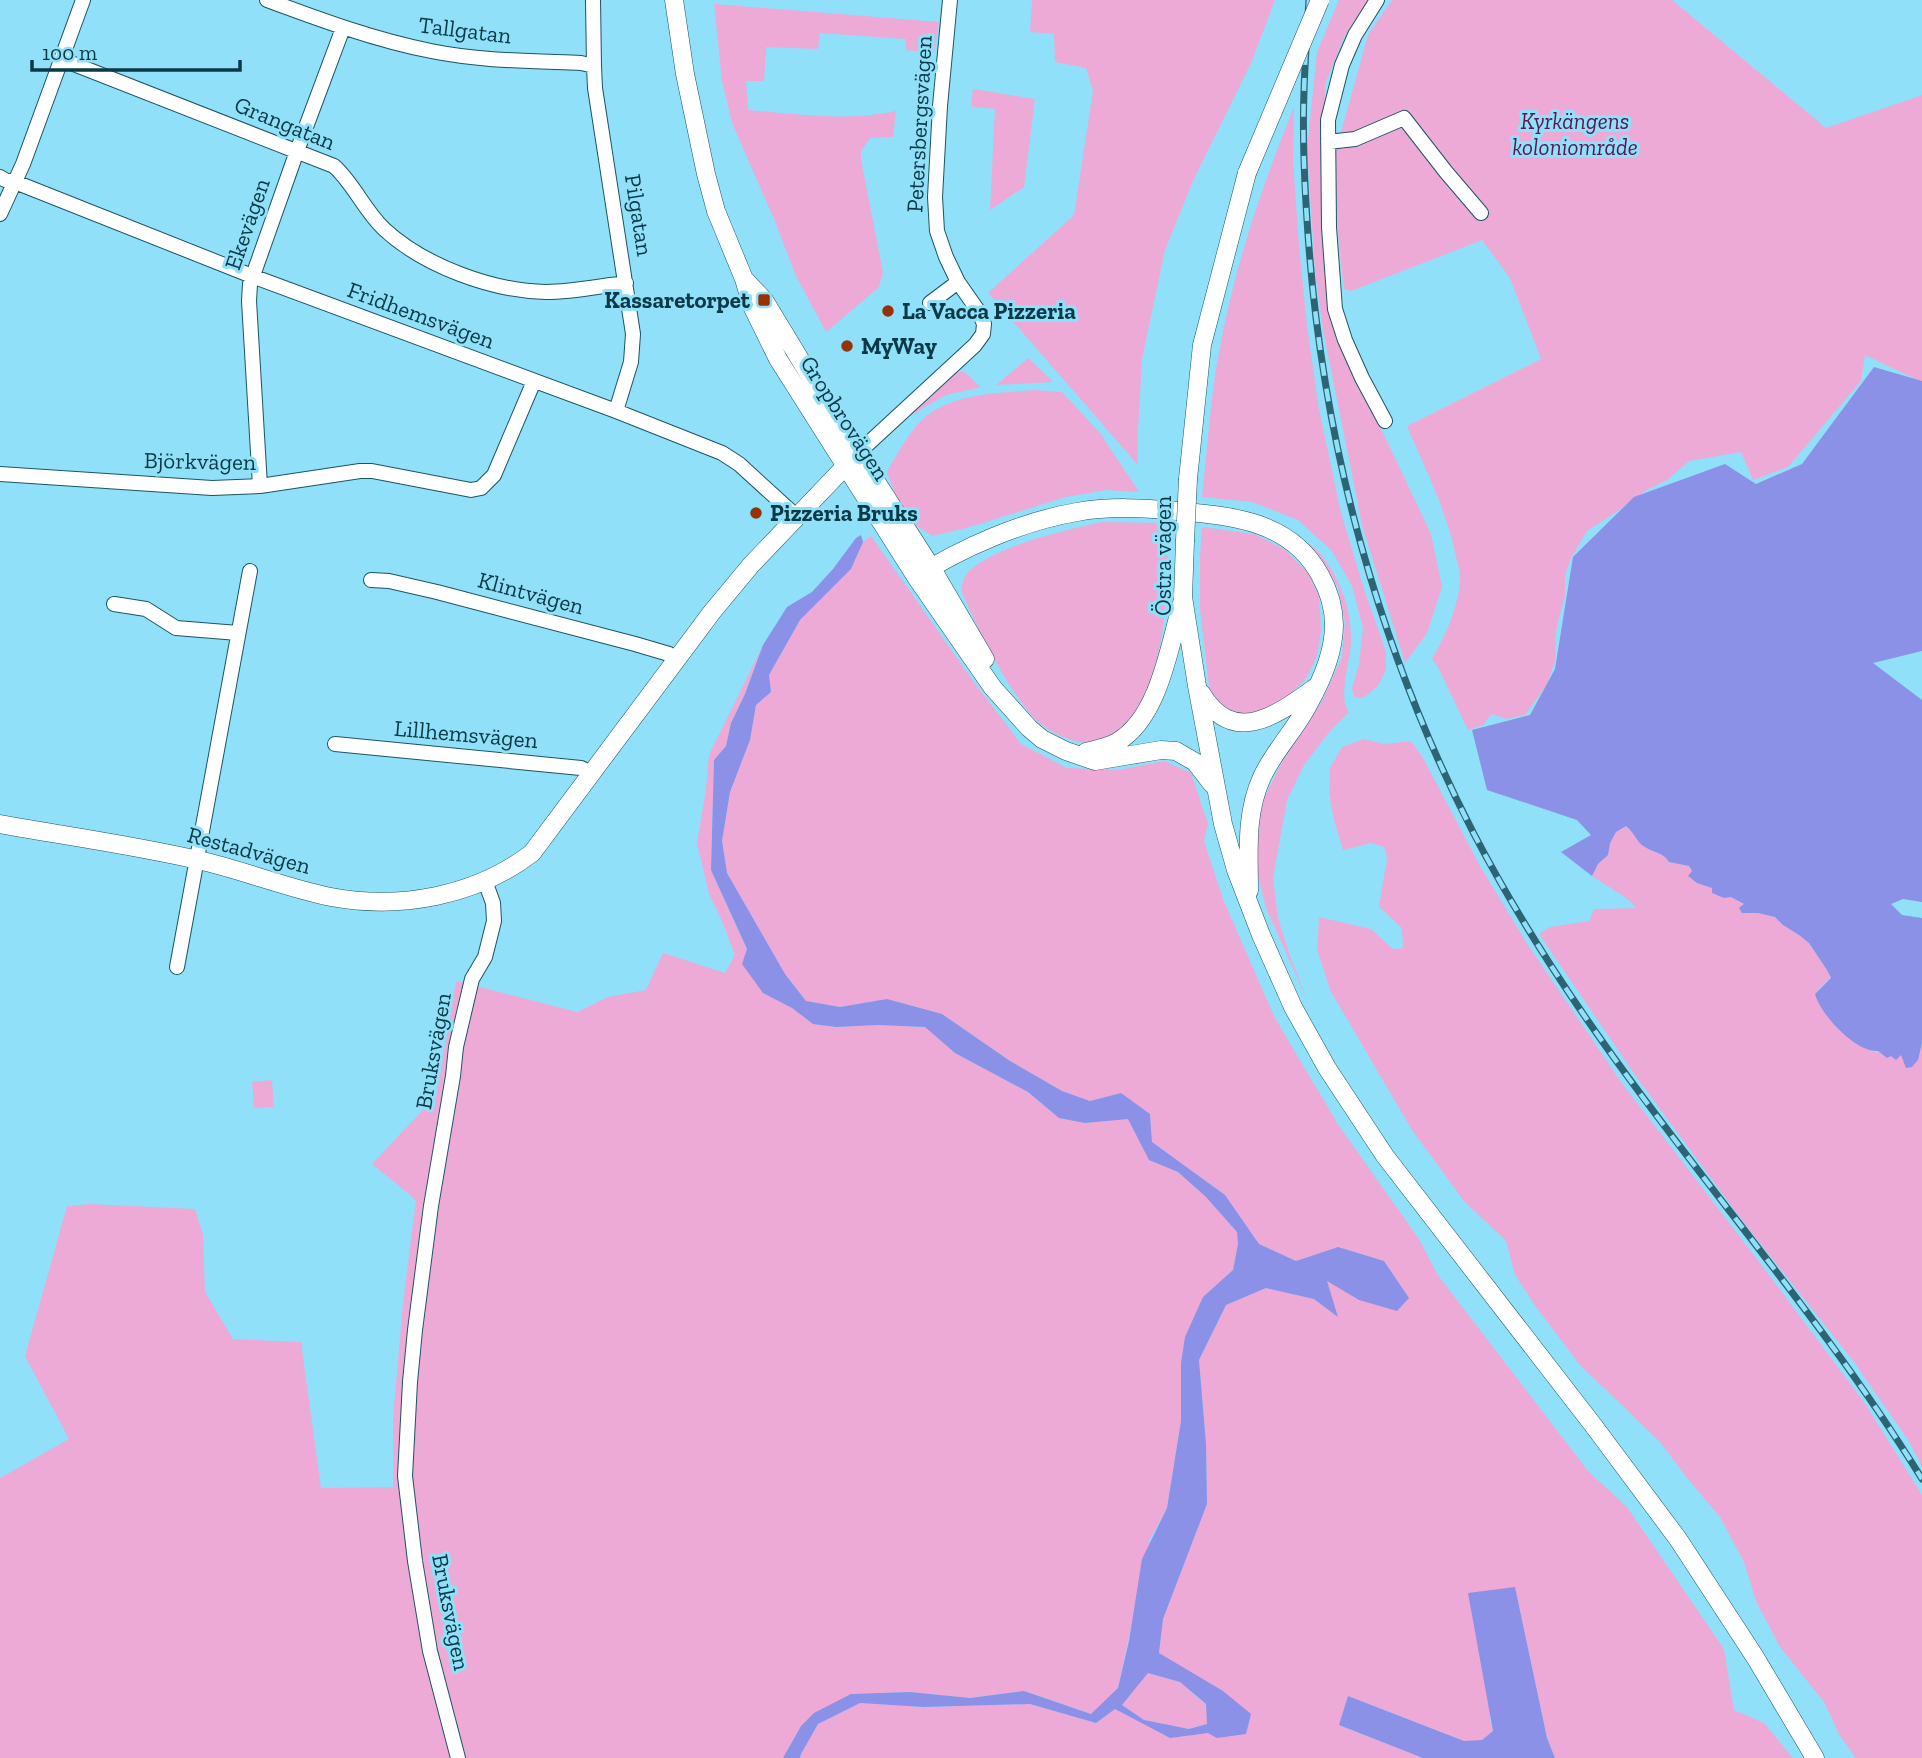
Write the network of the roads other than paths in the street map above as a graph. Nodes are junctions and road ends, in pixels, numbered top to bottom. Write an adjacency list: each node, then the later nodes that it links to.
1 (83, 0): 9 (street)
2 (267, 0): 8 (street, Tallgatan)
3 (593, 0): 10 (street, Pilgatan)
4 (950, 0): 18 (street, Petersbergsvägen)
5 (1320, 0): 32 (street, Östra vägen, bridge)
6 (1377, 0): 11 (street)
7 (675, 2): 24 (street, Gropbrovägen)
8 (343, 28): 10 (street, Tallgatan); 12 (street, Ekevägen)
9 (61, 59): 12 (street, Grangatan); 14 (street)
10 (587, 64): 19 (street, Pilgatan)
11 (1328, 142): 15 (street); 23 (street)
12 (297, 151): 17 (street, Ekevägen); 19 (street, Grangatan)
13 (0, 177): 14 (street, Fridhemsvägen)
14 (15, 181): 16 (street); 17 (street, Fridhemsvägen)
15 (1479, 210)
16 (0, 214)
17 (252, 276): 21 (street, Fridhemsvägen); 26 (street, Ekevägen)
18 (958, 282): 20 (street); 24 (street, Petersbergsvägen)
19 (626, 283): 22 (street, Pilgatan)
20 (930, 303)
21 (534, 381): 22 (street, Fridhemsvägen); 26 (street, Björkvägen)
22 (616, 411): 27 (street, Fridhemsvägen)
23 (1385, 421)
24 (852, 459): 27 (street); 28 (street, Gropbrovägen); 30 (street, Gropbrovägen)
25 (0, 474): 26 (street, Björkvägen)
26 (260, 486)
27 (796, 516): 35 (street)
28 (931, 567): 30 (street); 37 (street); 38 (street, Gropbrovägen)
29 (250, 571): 34 (street)
30 (916, 577): 38 (street, Gropbrovägen)
31 (371, 580): 35 (street, Klintvägen)
32 (1184, 597): 36 (street, Östra vägen); 40 (street)
33 (114, 604): 34 (street)
34 (238, 633): 44 (street)
35 (678, 659): 41 (street)
36 (1197, 686): 37 (street); 42 (street, Östra vägen)
37 (1316, 687): 46 (street)
38 (1014, 713): 40 (street)
39 (335, 744): 41 (street, Lillhemsvägen)
40 (1075, 754): 42 (street)
41 (591, 773): 45 (street)
42 (1216, 790): 46 (street, Östra vägen)
43 (0, 824): 44 (street, Restadvägen)
44 (198, 859): 45 (street, Restadvägen); 47 (street)
45 (485, 881): 48 (street, Bruksvägen)
46 (1250, 905): 49 (street, Östra vägen)
47 (177, 967)
48 (458, 1758)
49 (1815, 1758)

